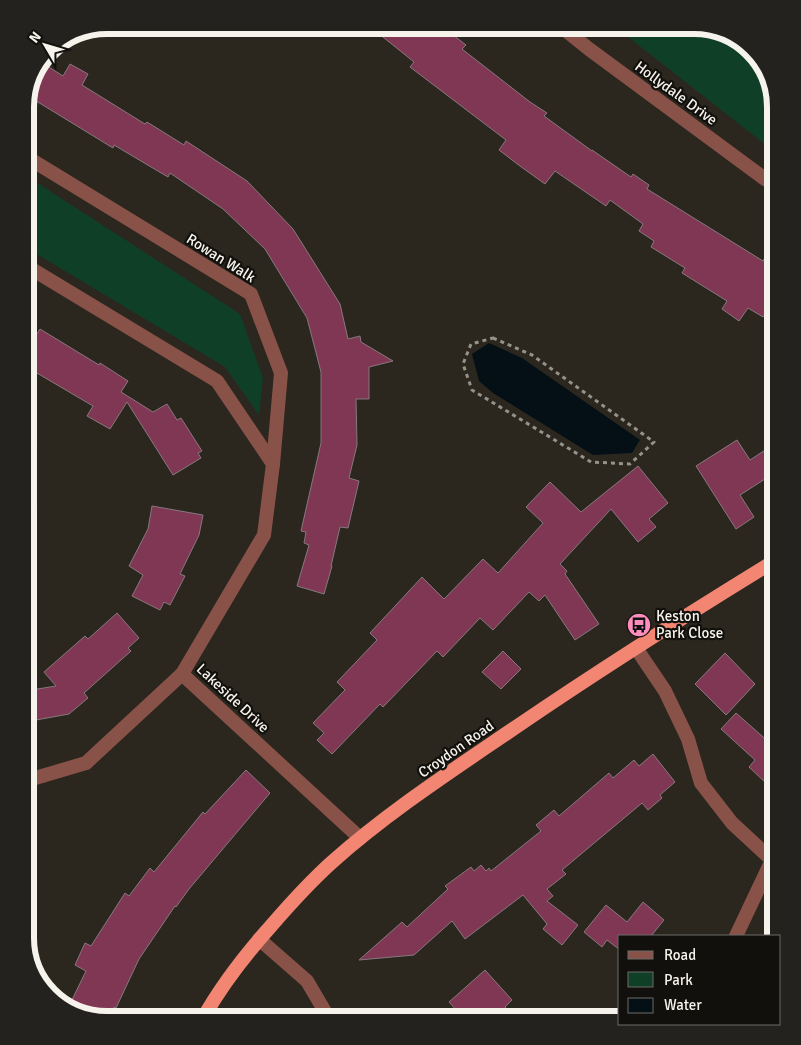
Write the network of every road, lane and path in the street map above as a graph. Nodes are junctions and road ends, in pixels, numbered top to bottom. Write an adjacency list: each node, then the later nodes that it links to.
1 (570, 34): 3 (street, Hollydale Drive)
2 (34, 161): 6 (street, Rowan Walk)
3 (767, 180)
4 (34, 270): 6 (street)
5 (472, 390): 5 (path)
6 (273, 464): 9 (street, Rowan Walk)
7 (767, 566): 8 (highway, Croydon Road)
8 (636, 648): 11 (highway, Croydon Road); 12 (street)
9 (182, 674): 10 (street, Lakeside Drive); 11 (street, Lakeside Drive)
10 (34, 778)
11 (360, 838): 15 (highway, Croydon Road)
12 (767, 855)
13 (767, 871): 14 (street)
14 (736, 935)
15 (259, 939): 16 (highway, Croydon Road); 17 (street)
16 (208, 1011)
17 (325, 1011)

